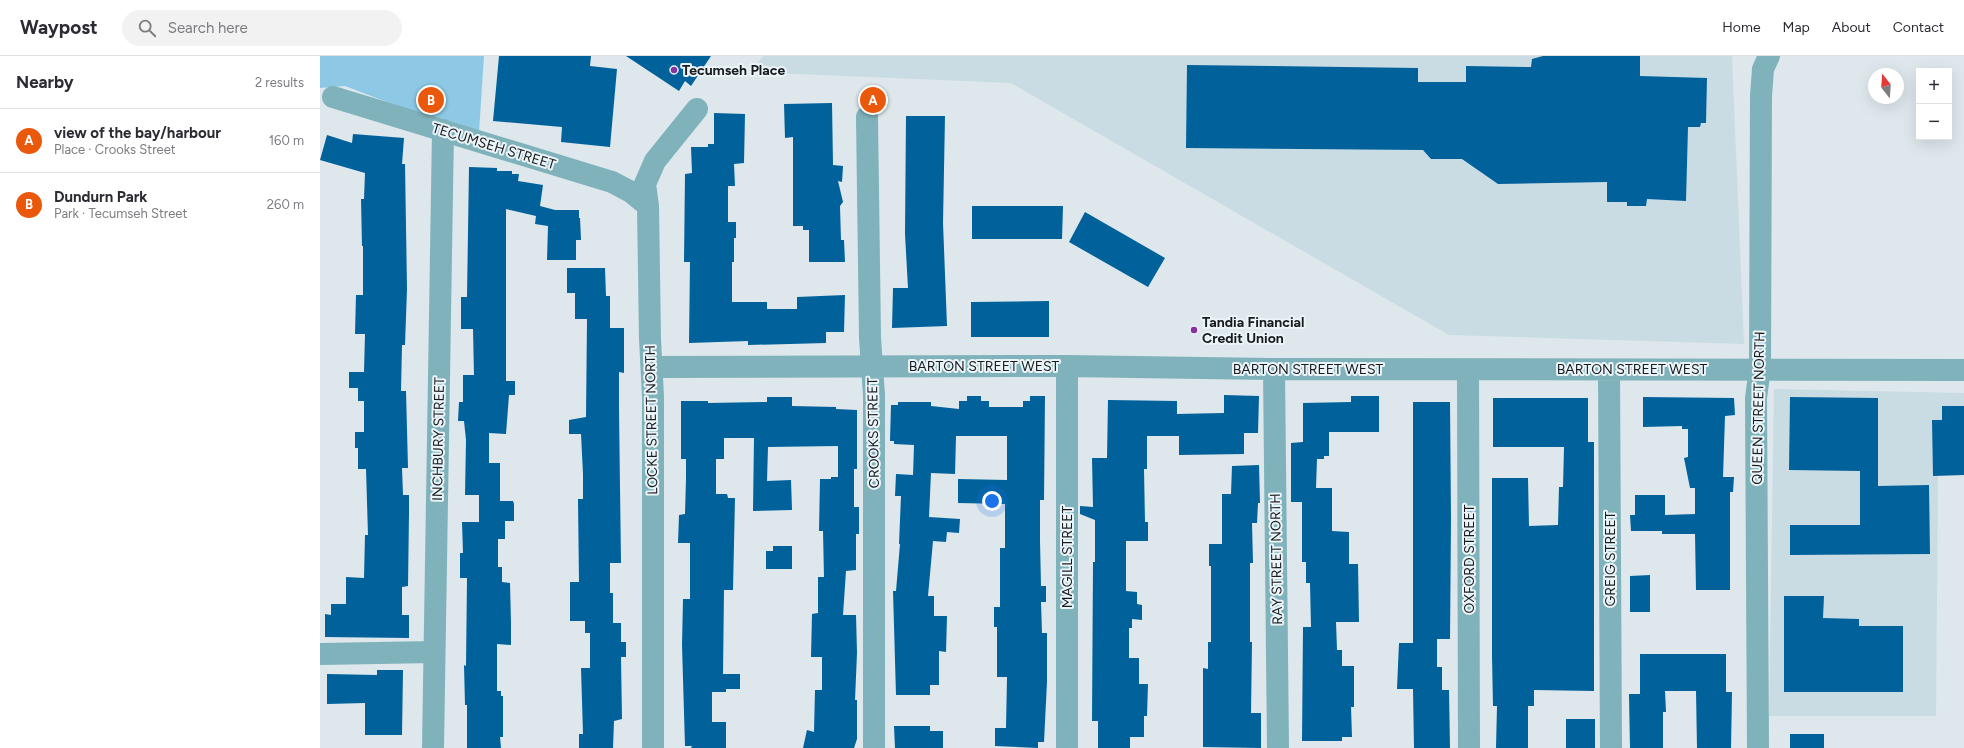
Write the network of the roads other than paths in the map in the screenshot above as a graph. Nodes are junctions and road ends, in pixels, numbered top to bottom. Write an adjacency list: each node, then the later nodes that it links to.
1 (1766, 62): 10 (street, QUEEN STREET NORTH)
2 (333, 97): 5 (street, TECUMSEH STREET)
3 (697, 109): 6 (street, LOCKE STREET NORTH)
4 (867, 117): 9 (street, CROOKS STREET)
5 (443, 130): 6 (street, TECUMSEH STREET); 15 (street, INCHBURY STREET)
6 (648, 206): 8 (street, LOCKE STREET NORTH)
7 (1066, 366): 9 (street, BARTON STREET WEST); 11 (street, BARTON STREET WEST); 20 (street, MAGILL STREET)
8 (652, 367): 9 (street, BARTON STREET WEST); 18 (street, LOCKE STREET NORTH)
9 (872, 367): 19 (street, CROOKS STREET)
10 (1760, 368): 13 (street, BARTON STREET WEST); 14 (street, BARTON STREET WEST); 24 (street, QUEEN STREET NORTH)
11 (1274, 369): 12 (street, BARTON STREET WEST); 21 (street, RAY STREET NORTH)
12 (1468, 370): 13 (street, BARTON STREET WEST); 22 (street, OXFORD STREET)
13 (1609, 370): 23 (street, GREIG STREET)
14 (1964, 370)
15 (434, 652): 16 (street); 17 (street, INCHBURY STREET)
16 (320, 654)
17 (433, 748)
18 (653, 748)
19 (874, 748)
20 (1067, 748)
21 (1278, 748)
22 (1469, 748)
23 (1611, 748)
24 (1758, 748)

